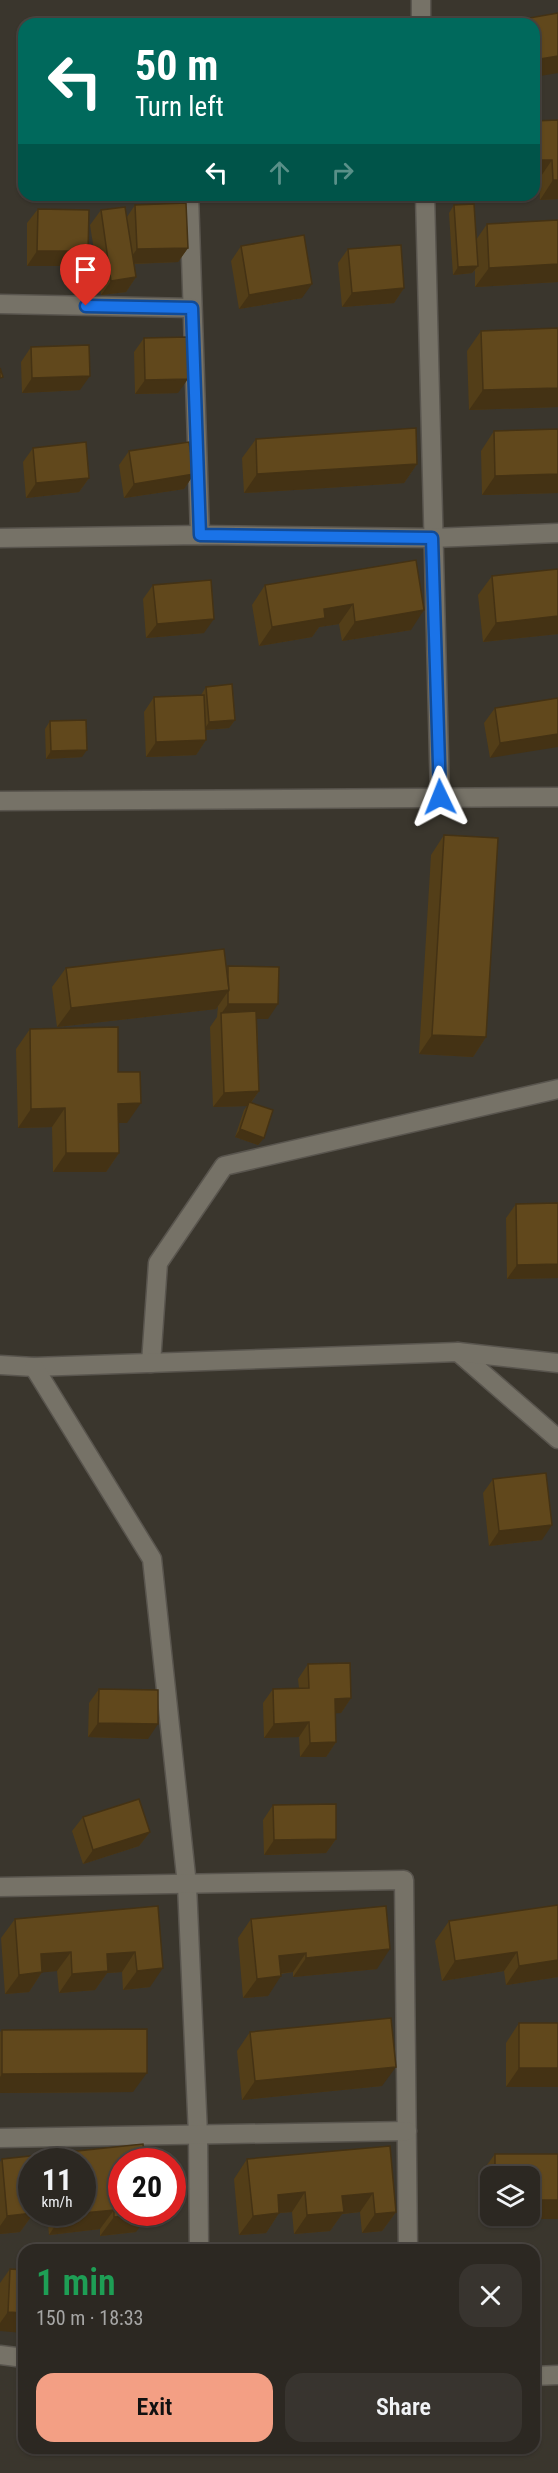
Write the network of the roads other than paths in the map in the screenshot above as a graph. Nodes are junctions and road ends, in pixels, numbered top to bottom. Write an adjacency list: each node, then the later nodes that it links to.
1 (421, 0): 2 (lane)
2 (421, 18)
3 (189, 201): 6 (lane)
4 (425, 201): 10 (lane)
5 (0, 304): 6 (lane)
6 (192, 308): 8 (lane)
7 (558, 533): 10 (lane)
8 (200, 535): 9 (lane); 10 (lane)
9 (0, 538)
10 (432, 538): 11 (lane)
11 (440, 797): 12 (lane); 13 (lane)
12 (558, 797)
13 (0, 801)
14 (558, 1089): 16 (lane)
15 (458, 1352): 16 (lane); 17 (lane); 20 (lane)
16 (151, 1363): 19 (lane)
17 (558, 1363)
18 (0, 1365): 19 (lane)
19 (34, 1367): 21 (lane)
20 (558, 1439)
21 (188, 1885): 22 (lane); 23 (lane); 24 (lane)
22 (0, 1887)
23 (406, 2131): 24 (lane); 27 (lane)
24 (198, 2135): 25 (lane); 26 (lane)
25 (0, 2138)
26 (199, 2244)
27 (408, 2244)
28 (0, 2355): 29 (lane)
29 (18, 2357)
30 (558, 2375): 31 (lane)
31 (540, 2376)

